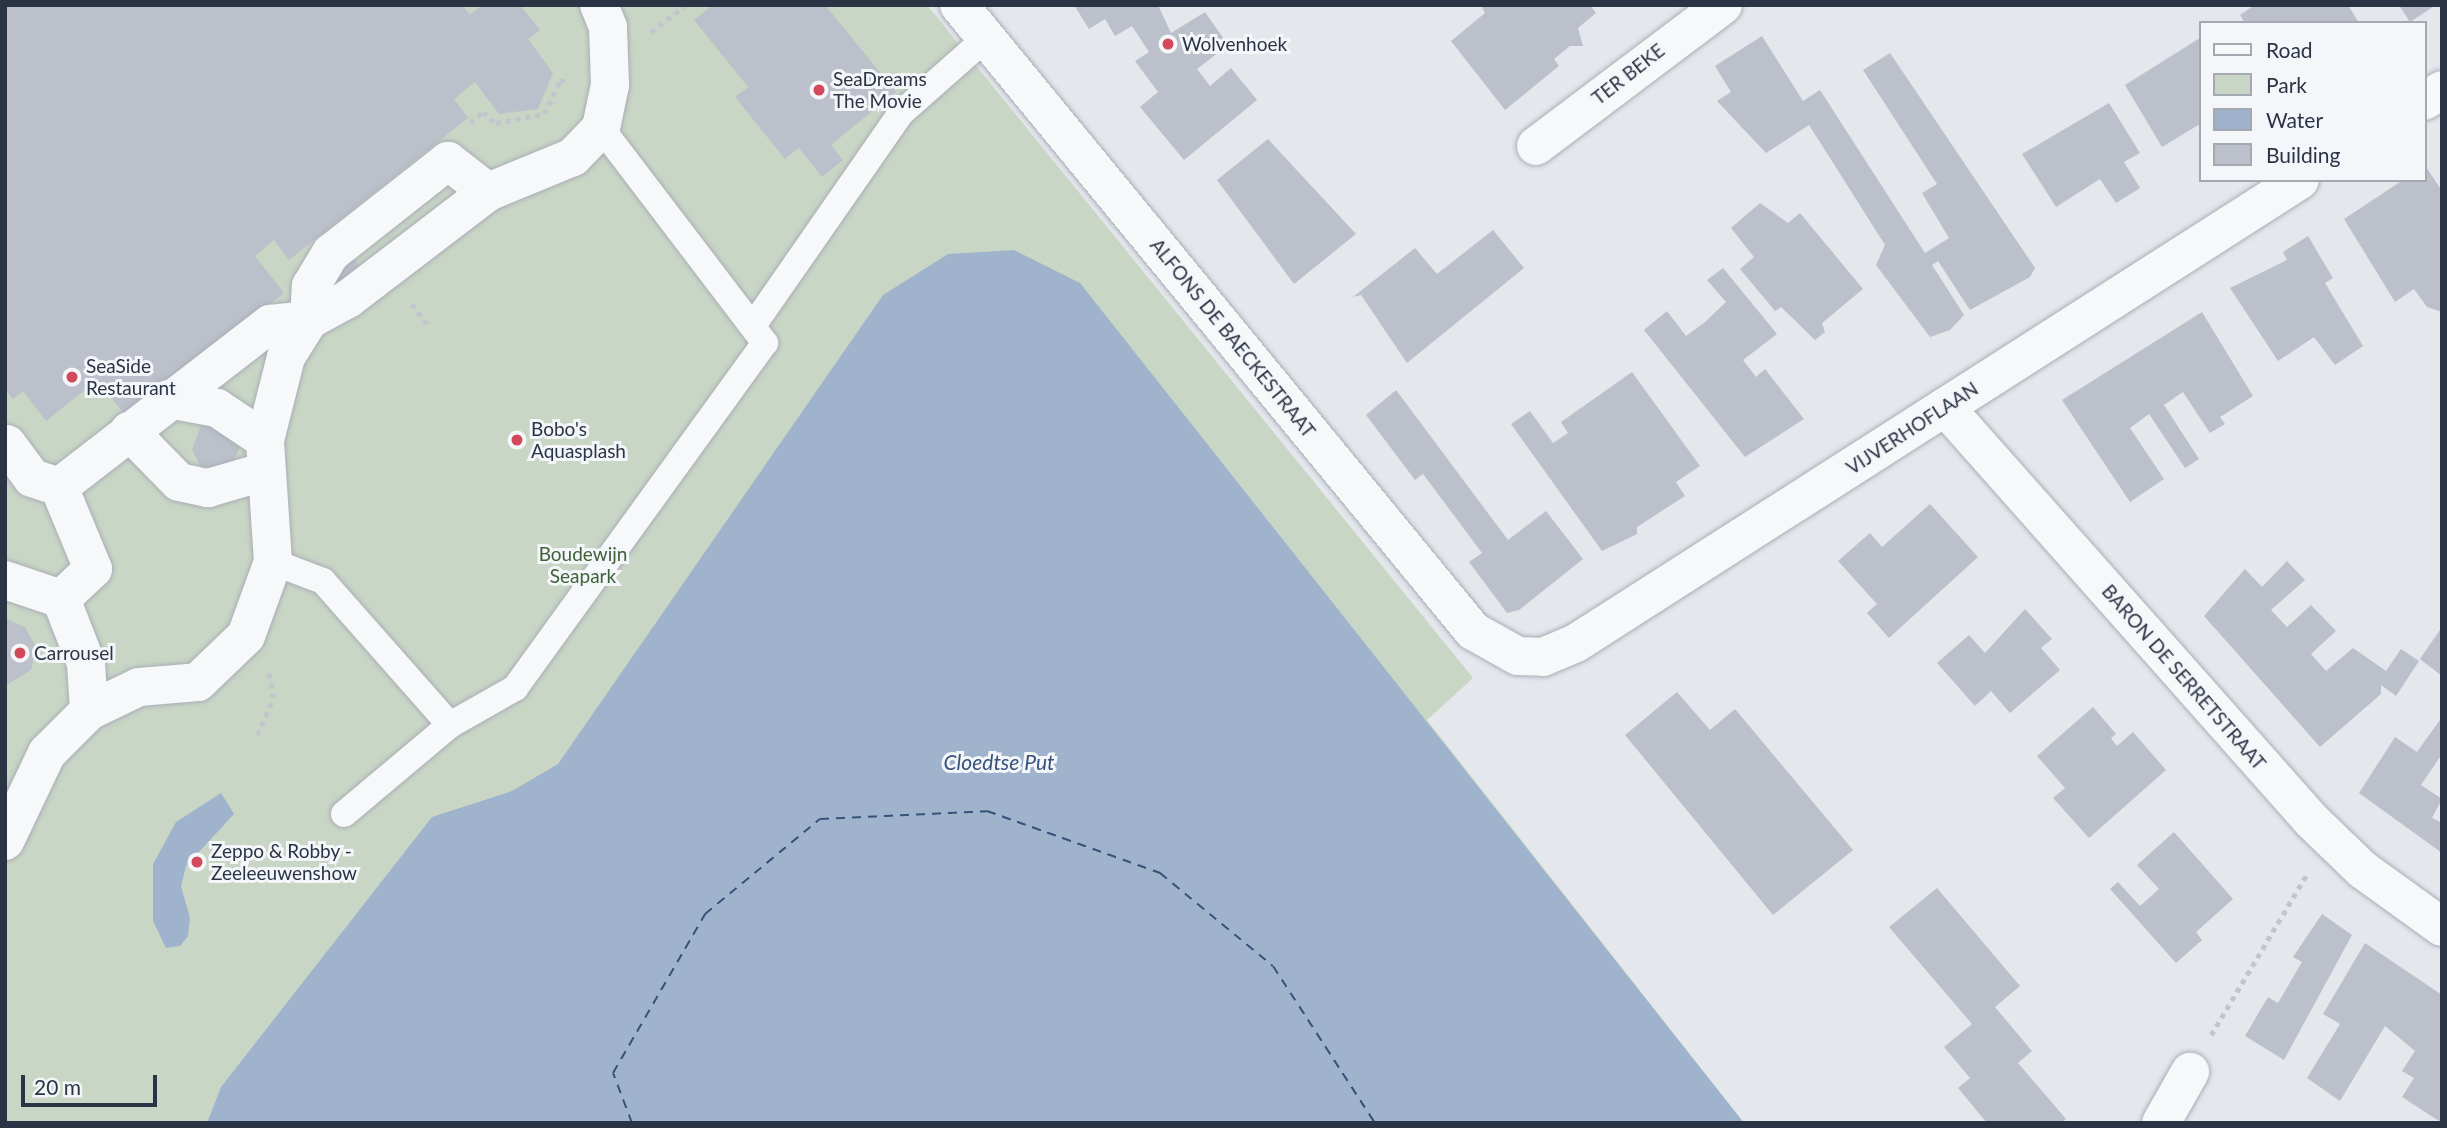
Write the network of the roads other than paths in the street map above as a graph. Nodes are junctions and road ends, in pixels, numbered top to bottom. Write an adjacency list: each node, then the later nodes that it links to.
1 (599, 5): 7 (street)
2 (959, 5): 4 (street, ALFONS DE BAECKESTRAAT)
3 (1723, 5): 8 (street, TER BEKE)
4 (986, 38): 12 (lane); 22 (street, ALFONS DE BAECKESTRAAT)
5 (2442, 90): 6 (street)
6 (2426, 100)
7 (601, 128): 10 (street); 12 (lane)
8 (1536, 146)
9 (2297, 182): 14 (street, VIJVERHOFLAAN)
10 (488, 192): 11 (street); 11 (street)
11 (309, 320): 13 (street); 17 (street)
12 (755, 323): 24 (lane)
13 (168, 399): 15 (street); 17 (street)
14 (1945, 407): 22 (street, VIJVERHOFLAAN); 27 (street, BARON DE SERRETSTRAAT)
15 (129, 431): 17 (street); 18 (street)
16 (7, 444): 18 (street)
17 (266, 455): 19 (street)
18 (59, 486): 21 (street)
19 (273, 562): 23 (street); 24 (lane)
20 (5, 580): 21 (street)
21 (61, 599): 23 (street)
22 (1518, 656)
23 (89, 711): 26 (street)
24 (450, 725): 25 (lane)
25 (344, 814)
26 (5, 841)
27 (2442, 927)
28 (2190, 1072): 29 (street)
29 (2161, 1123)

